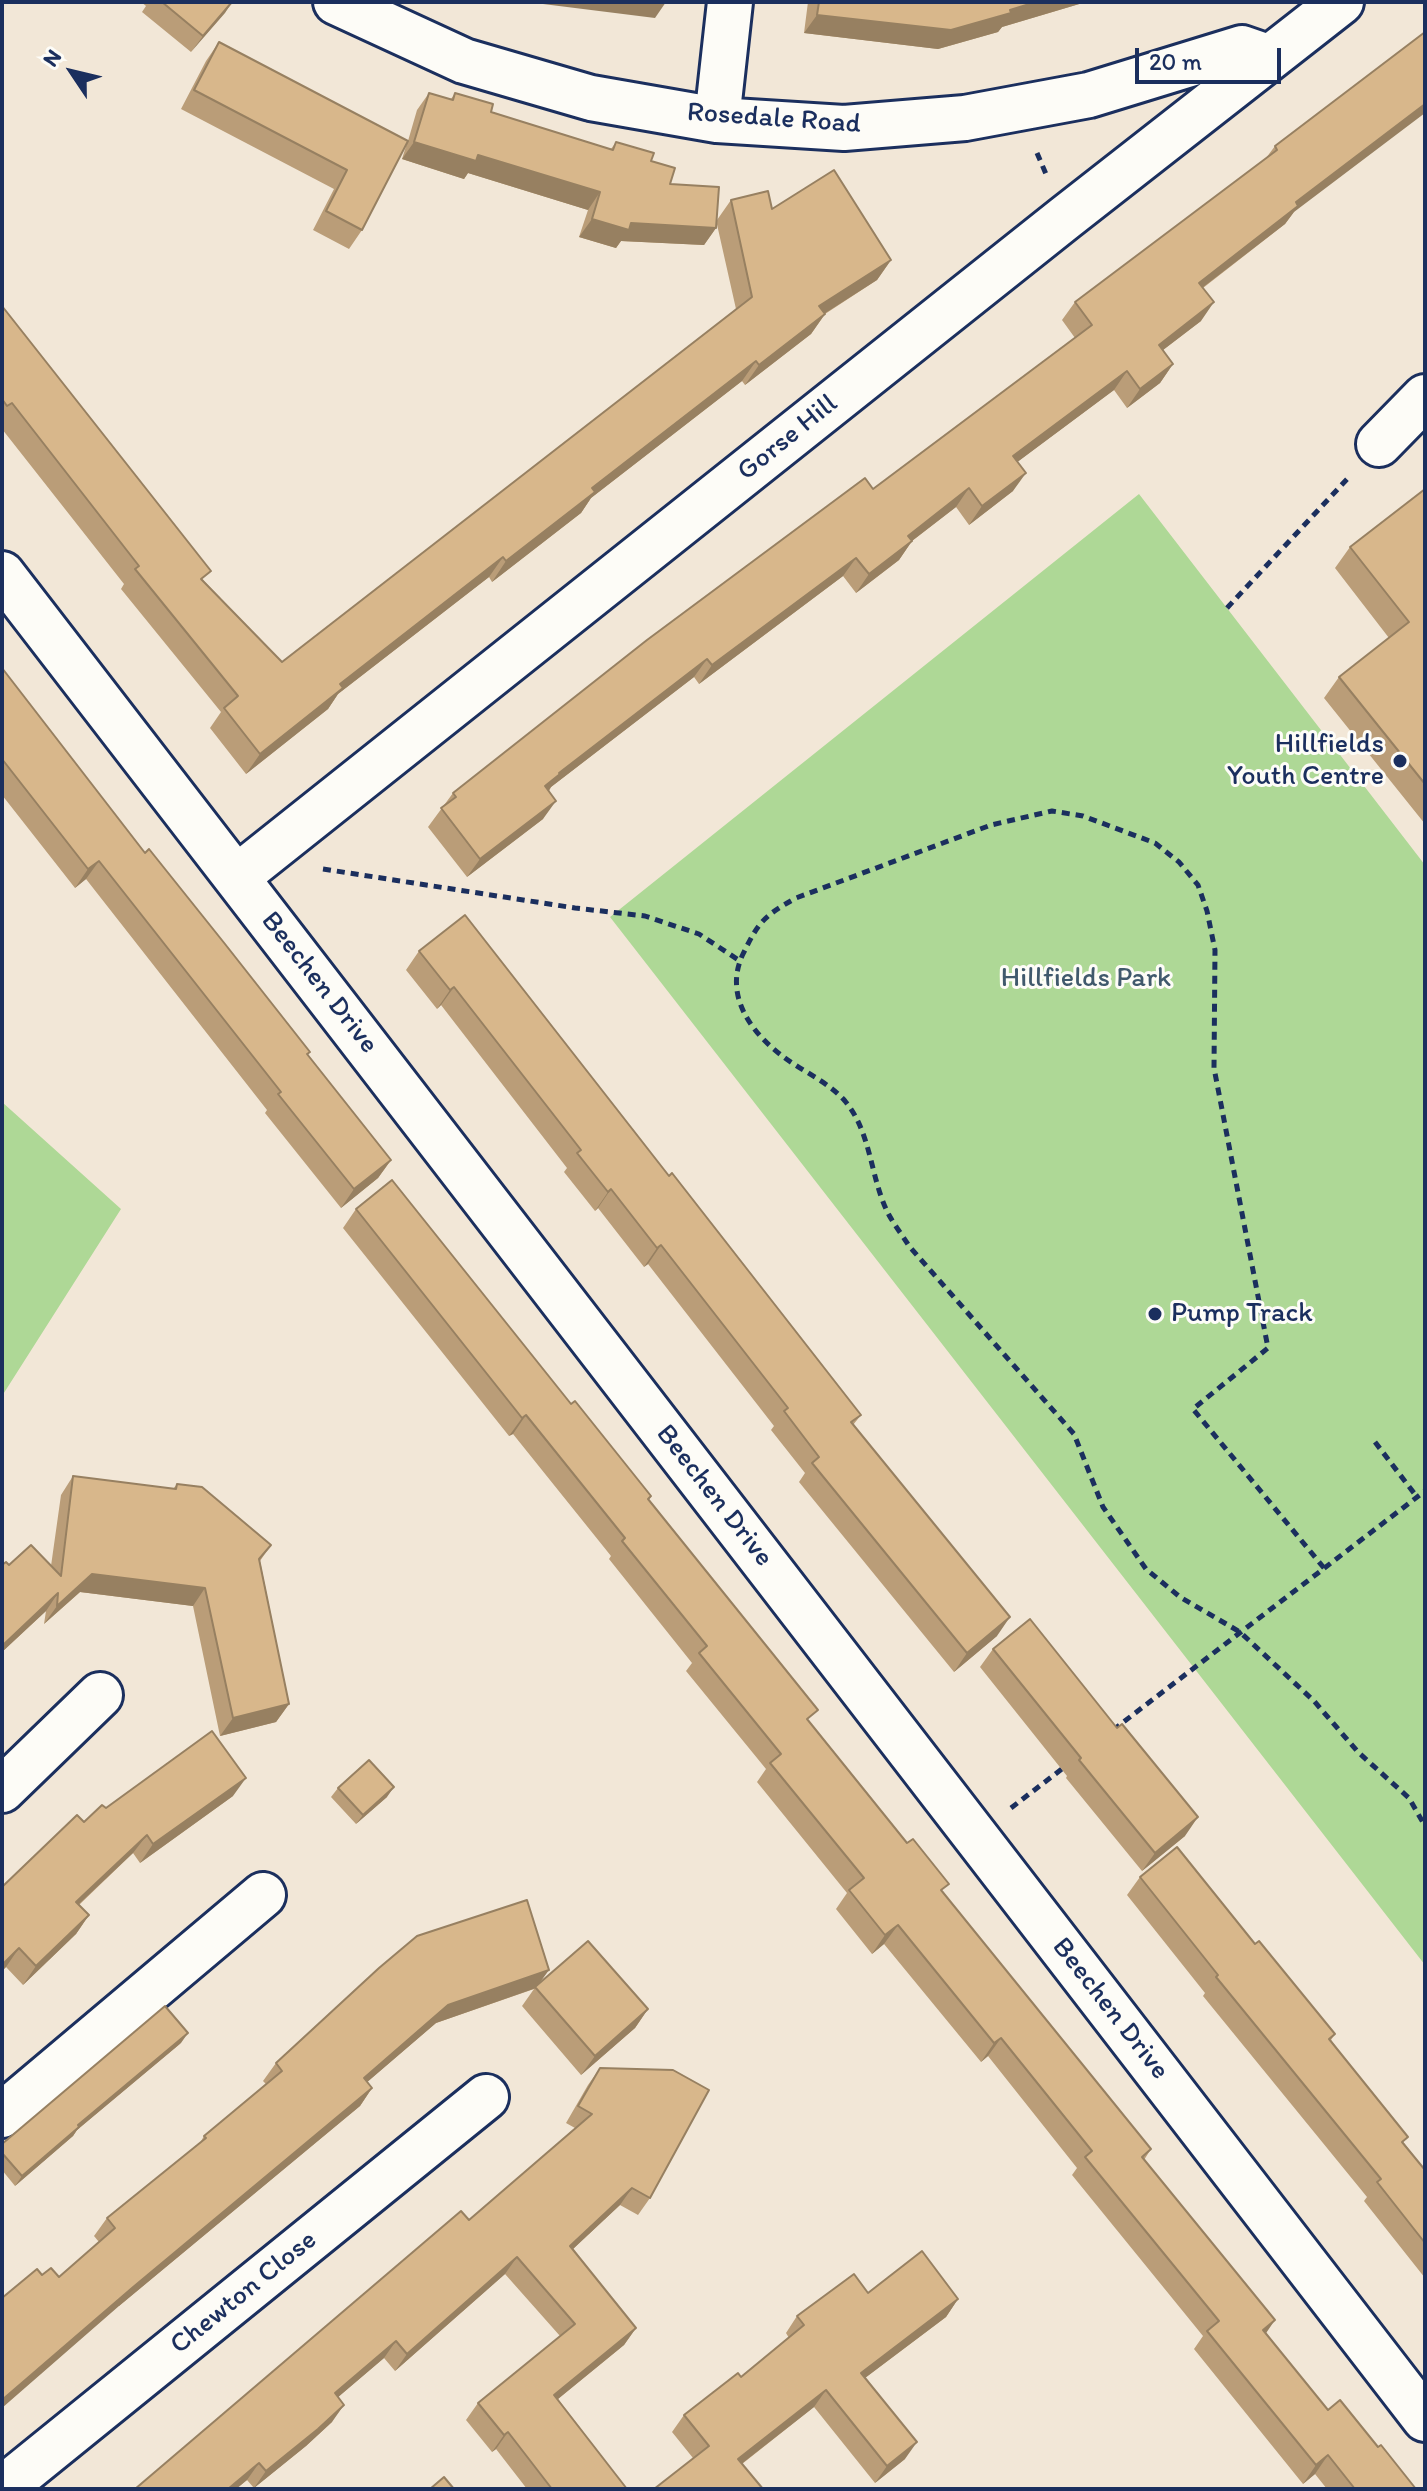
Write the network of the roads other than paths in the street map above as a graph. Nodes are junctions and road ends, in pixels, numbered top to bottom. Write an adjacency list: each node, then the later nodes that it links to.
1 (336, 2): 5 (street, Rosedale Road)
2 (730, 2): 5 (street)
3 (1341, 2): 4 (street, Gorse Hill)
4 (1268, 57): 5 (street, Rosedale Road); 9 (street, Gorse Hill)
5 (717, 120)
6 (1425, 397): 7 (street)
7 (1379, 444)
8 (2, 574): 9 (street, Beechen Drive)
9 (249, 868): 15 (street, Beechen Drive)
10 (100, 1695): 11 (street)
11 (2, 1790)
12 (263, 1895): 14 (street)
13 (486, 2097): 16 (street, Chewton Close)
14 (2, 2115)
15 (1425, 2419)
16 (2, 2489)

